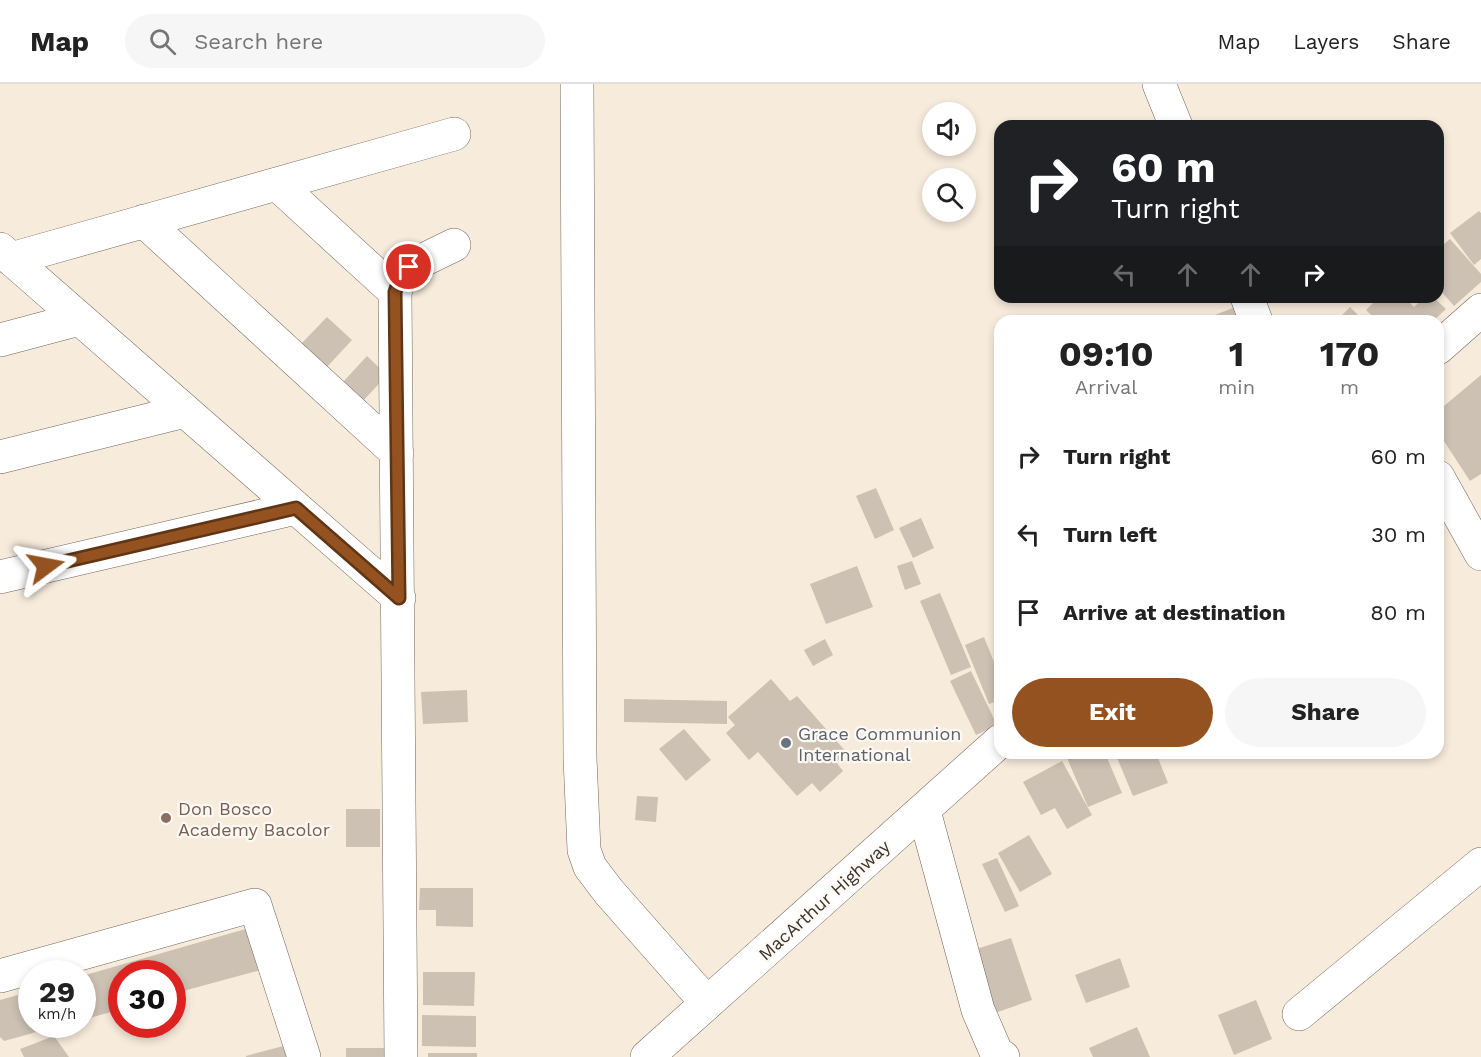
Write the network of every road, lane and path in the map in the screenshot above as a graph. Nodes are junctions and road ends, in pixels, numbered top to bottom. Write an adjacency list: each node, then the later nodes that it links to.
1 (577, 84): 26 (street)
2 (1159, 84): 3 (street)
3 (1174, 120)
4 (454, 134): 5 (street)
5 (277, 184): 6 (street); 9 (street)
6 (144, 221): 8 (street); 15 (street)
7 (454, 245): 9 (street)
8 (5, 254): 11 (street)
9 (395, 292): 15 (street)
10 (1481, 310): 13 (street)
11 (79, 319): 12 (street); 14 (street)
12 (0, 340)
13 (1444, 343)
14 (185, 411): 16 (street); 18 (street)
15 (397, 453): 21 (street)
16 (0, 457)
17 (1444, 488): 19 (street)
18 (296, 508): 20 (street); 21 (street)
19 (1481, 554)
20 (0, 577)
21 (399, 598): 29 (street)
22 (994, 747): 23 (street, MacArthur Highway)
23 (924, 811): 26 (street, MacArthur Highway); 31 (street)
24 (1481, 864): 27 (street)
25 (0, 976): 28 (street)
26 (707, 1003): 30 (street, MacArthur Highway)
27 (1299, 1014)
28 (304, 1057)
29 (401, 1057)
30 (647, 1057)
31 (1003, 1057)

